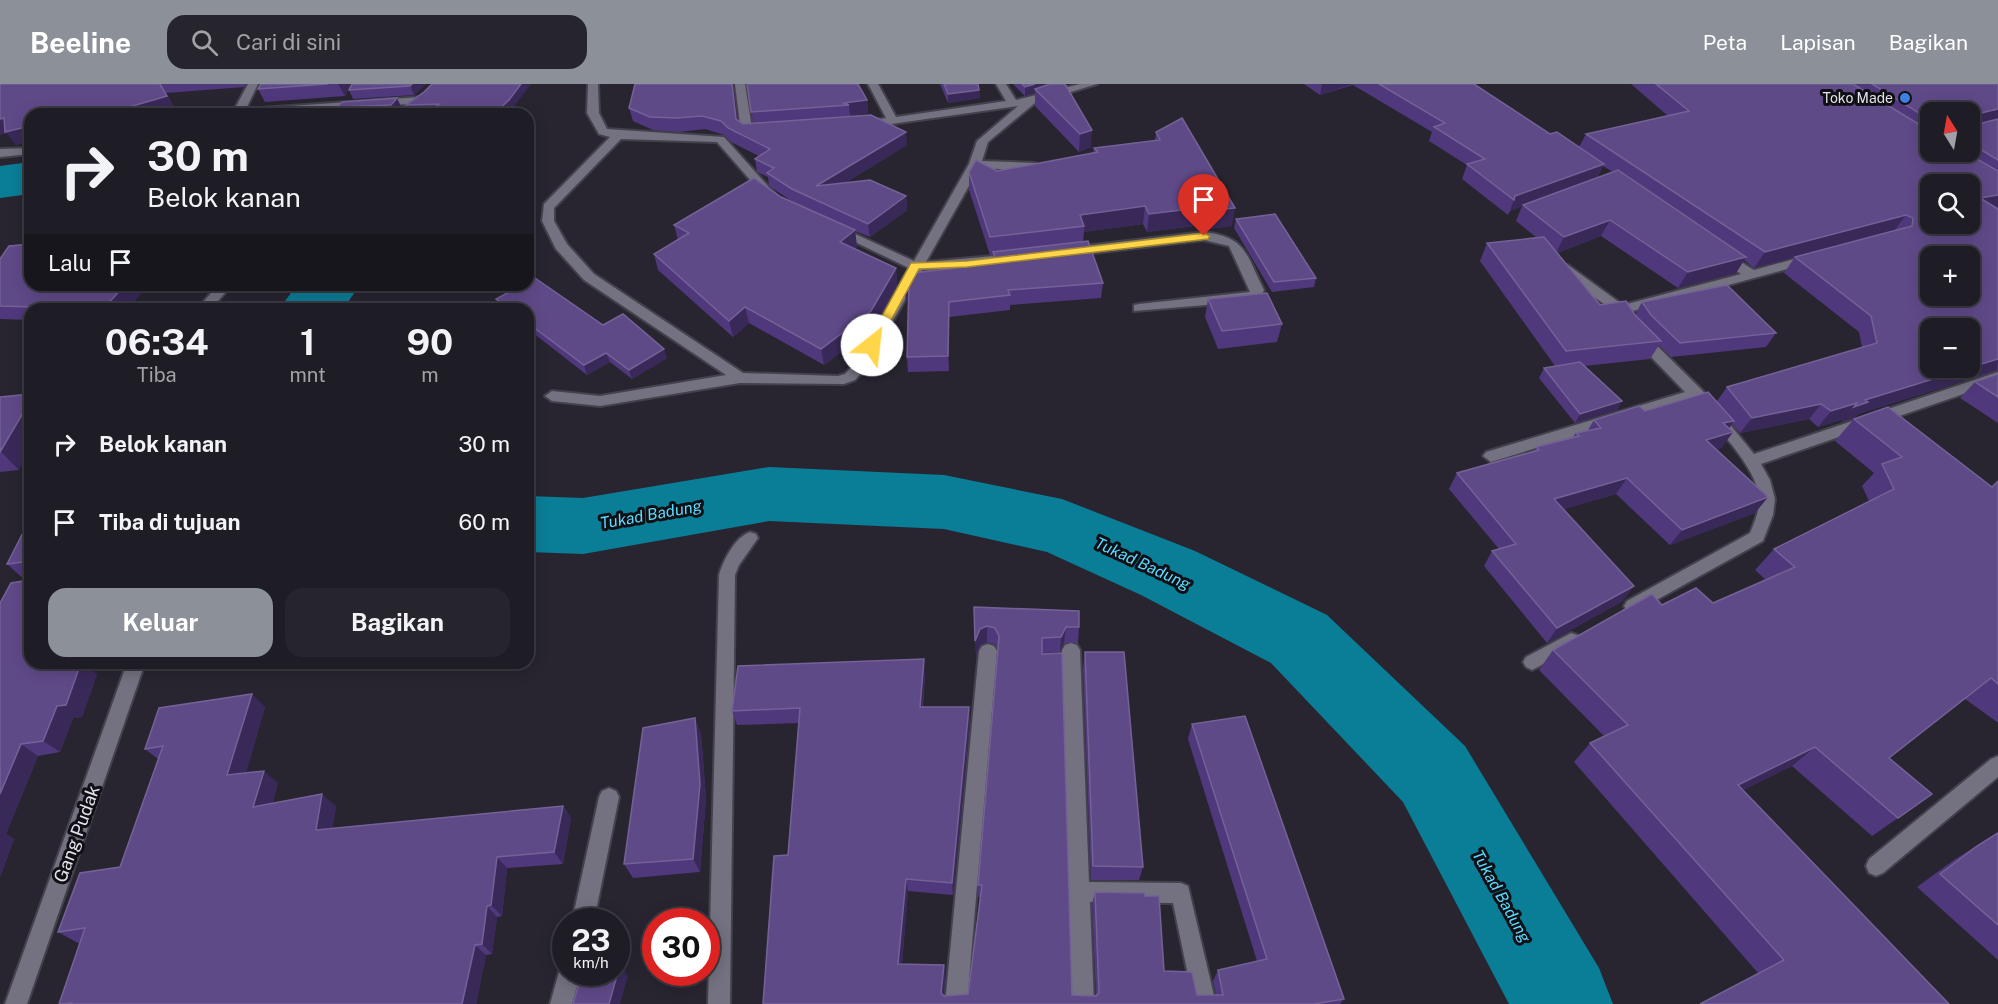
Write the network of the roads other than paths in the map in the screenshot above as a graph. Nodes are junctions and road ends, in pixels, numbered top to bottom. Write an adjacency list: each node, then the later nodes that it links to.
1 (253, 84): 9 (street)
2 (593, 84): 15 (street)
3 (740, 84): 14 (street)
4 (873, 84): 12 (street)
5 (1001, 84): 8 (street)
6 (1092, 84): 7 (street)
7 (1031, 101): 8 (street); 18 (street)
8 (1012, 102): 12 (street)
9 (237, 108)
10 (290, 108): 11 (street)
11 (410, 108)
12 (893, 121): 13 (street)
13 (850, 126)
14 (770, 131)
15 (618, 135): 20 (street); 34 (street)
16 (24, 152): 17 (street)
17 (0, 153)
18 (975, 164): 19 (street); 27 (street)
19 (1044, 166)
20 (781, 202)
21 (824, 225): 27 (street)
22 (1706, 243): 28 (street)
23 (1055, 254): 31 (street)
24 (1825, 255): 28 (street)
25 (1032, 256): 27 (street)
26 (1551, 260): 32 (street)
27 (915, 266): 34 (street)
28 (1752, 275): 32 (street)
29 (220, 291): 30 (street)
30 (209, 303)
31 (1139, 308)
32 (1621, 310): 35 (street)
33 (1998, 377): 38 (street)
34 (740, 378): 36 (street)
35 (1697, 394): 37 (street); 38 (street)
36 (552, 396)
37 (1491, 456)
38 (1751, 461): 40 (street)
39 (750, 538): 54 (street)
40 (1614, 616)
41 (1583, 633): 44 (street)
42 (1071, 650): 49 (street)
43 (988, 651): 55 (street)
44 (1532, 662)
45 (134, 669): 52 (street, Gang Pudak)
46 (1997, 768): 48 (street)
47 (609, 798): 50 (street)
48 (1876, 866)
49 (1081, 892): 56 (street); 57 (street)
50 (586, 908)
51 (566, 986): 53 (street)
52 (16, 1004)
53 (561, 1004)
54 (719, 1004)
55 (956, 1004)
56 (1083, 1004)
57 (1205, 1004)

